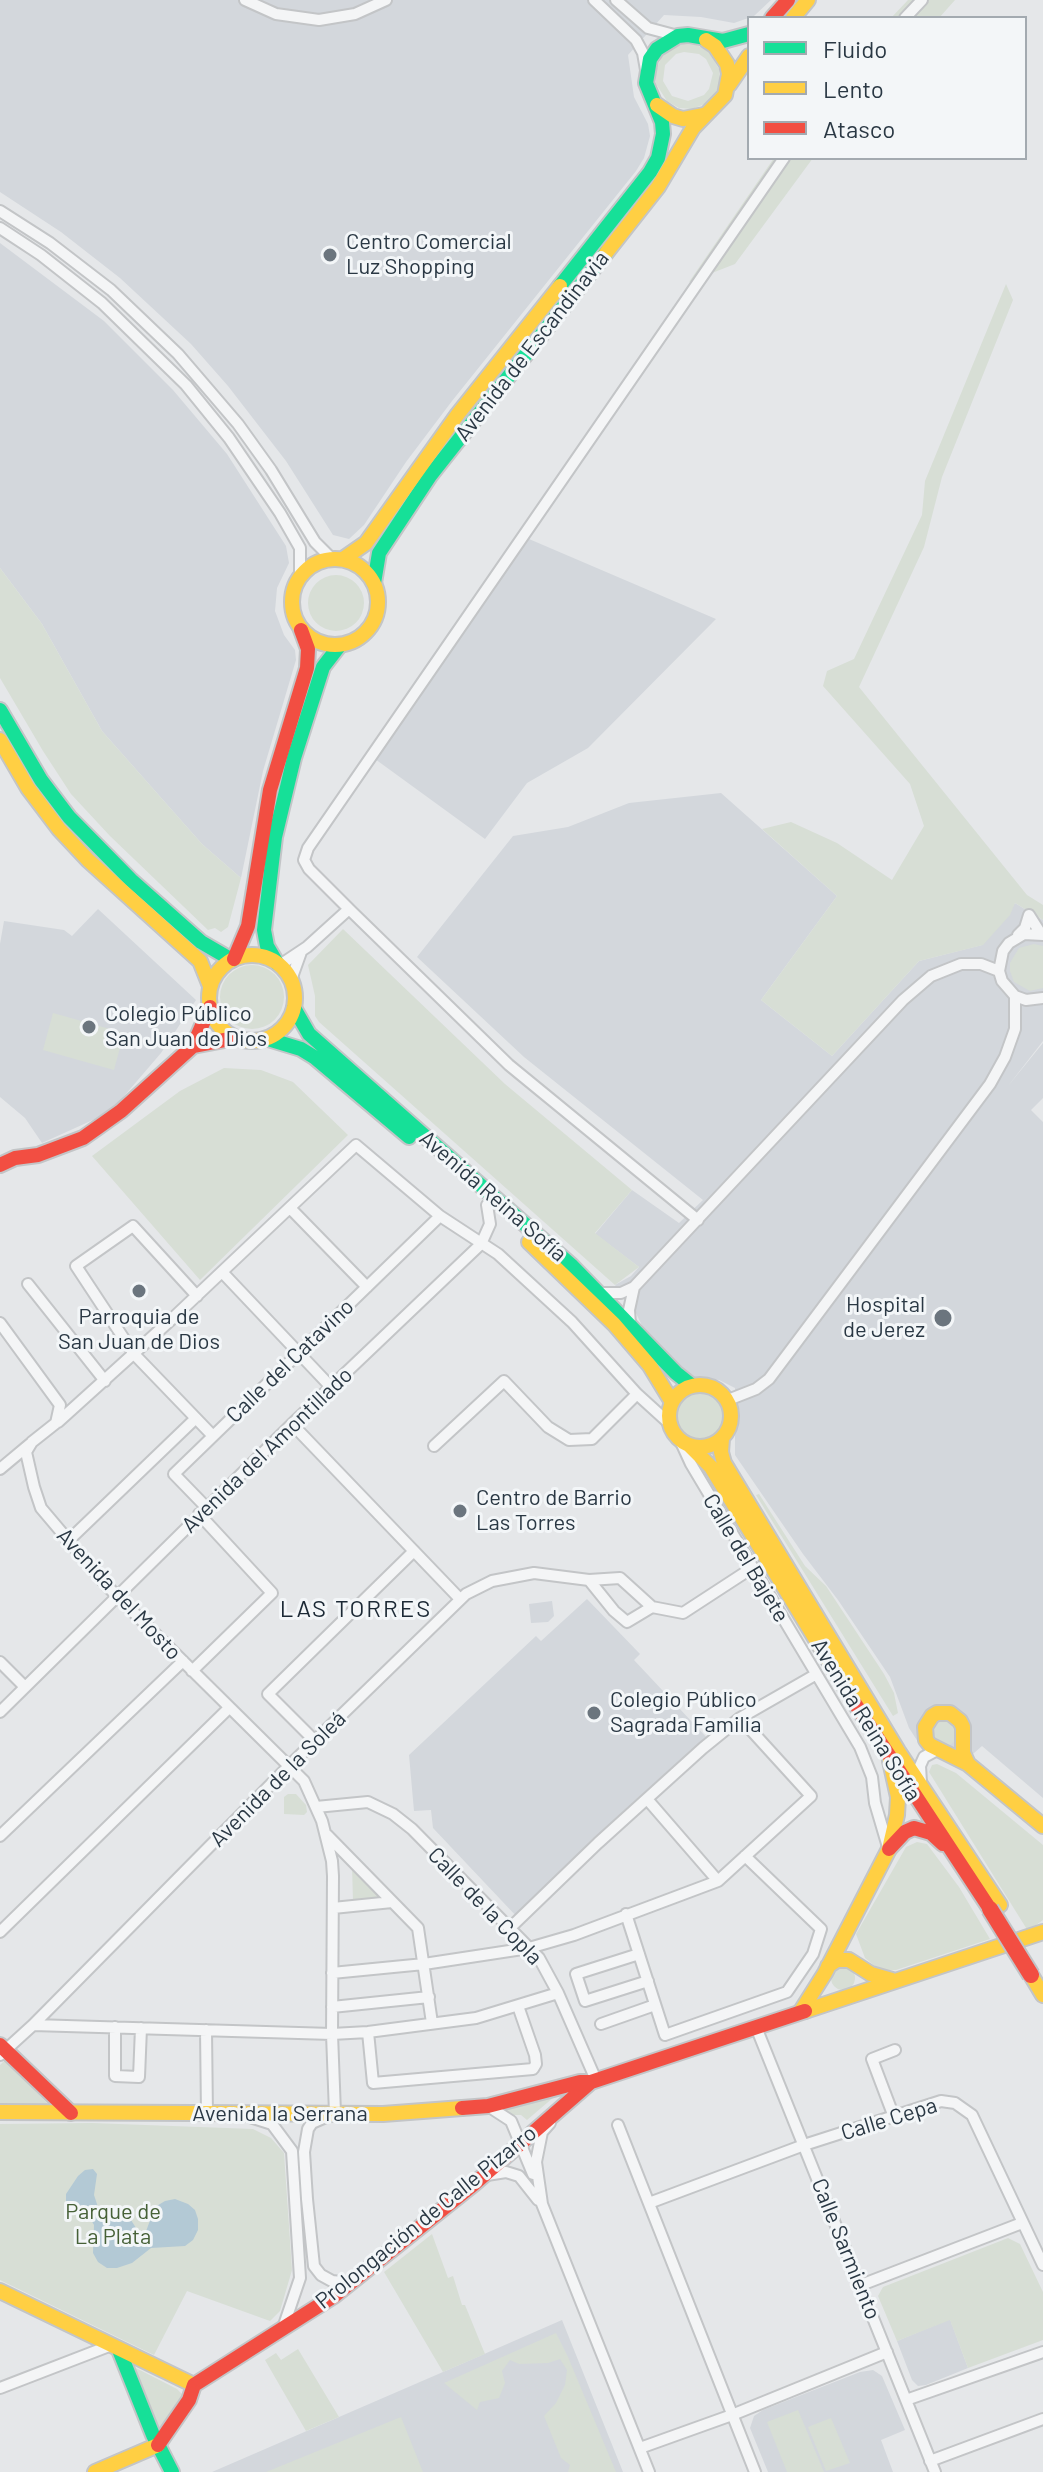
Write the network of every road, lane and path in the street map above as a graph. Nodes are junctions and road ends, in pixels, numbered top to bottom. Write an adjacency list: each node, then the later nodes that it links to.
1 (245, 0): 2 (street)
2 (386, 0)
3 (594, 0): 15 (street)
4 (616, 0): 12 (street)
5 (788, 0): 8 (main road)
6 (808, 0): 9 (main road)
7 (922, 0): 10 (street)
8 (774, 16)
9 (795, 16)
10 (907, 16)
11 (747, 35): 13 (main road)
12 (678, 36): 13 (main road); 15 (main road)
13 (706, 40): 16 (main road)
14 (747, 59): 16 (main road, Avenida de Escandinavia)
15 (646, 71): 17 (main road, Avenida de Escandinavia)
16 (728, 85): 18 (main road, Avenida de Escandinavia)
17 (656, 104): 18 (main road); 22 (main road, Avenida de Escandinavia)
18 (704, 115): 24 (main road, Avenida de Escandinavia)
19 (783, 160): 29 (street)
20 (0, 211): 22 (street)
21 (0, 228): 23 (street)
22 (337, 559): 23 (main road, Avenida de Escandinavia); 24 (main road)
23 (300, 576): 25 (main road)
24 (374, 583): 26 (main road, Avenida de Escandinavia)
25 (301, 630): 26 (main road); 33 (main road)
26 (340, 645): 34 (main road)
27 (0, 710): 33 (main road)
28 (0, 740): 37 (main road)
29 (349, 909): 32 (street); 49 (street)
30 (1042, 934): 31 (street); 31 (street)
31 (1017, 937): 35 (street)
32 (301, 952): 34 (street); 36 (street)
33 (233, 959): 34 (main road); 37 (main road)
34 (278, 964): 36 (main road)
35 (999, 971): 38 (street); 49 (street)
36 (291, 980): 41 (main road, Avenida Reina Sofía)
37 (210, 986): 40 (main road)
38 (1015, 996): 39 (street); 65 (street)
39 (1043, 998)
40 (210, 1007): 42 (main road); 44 (main road)
41 (294, 1008): 43 (main road); 55 (main road, Avenida Reina Sofía)
42 (235, 1038): 43 (main road, Avenida Reina Sofía); 44 (main road, Avenida Reina Sofía)
43 (268, 1039): 46 (main road, Avenida Reina Sofía)
44 (193, 1046): 45 (main road)
45 (5, 1158)
46 (487, 1205): 50 (street); 66 (main road, Avenida Reina Sofía)
47 (290, 1208): 48 (street); 51 (street); 53 (street)
48 (440, 1216): 50 (street); 53 (street, Calle del Catavino)
49 (698, 1220): 54 (street)
50 (481, 1244): 63 (street, Avenida del Amontillado); 64 (street)
51 (222, 1272): 56 (street); 59 (street)
52 (28, 1284): 61 (street)
53 (367, 1287): 59 (street, Calle del Catavino)
54 (634, 1287): 55 (street); 58 (street)
55 (598, 1293): 58 (main road, Avenida Reina Sofía)
56 (197, 1296): 60 (street); 60 (street)
57 (0, 1322): 68 (street)
58 (630, 1326): 62 (main road, Avenida Reina Sofía)
59 (300, 1353): 63 (street); 71 (street, Calle del Catavino)
60 (134, 1354): 61 (street); 67 (street)
61 (105, 1381): 68 (street)
62 (691, 1385): 65 (main road); 66 (main road)
63 (331, 1387): 69 (street, Avenida del Amontillado)
64 (637, 1394): 70 (street); 75 (street)
65 (728, 1400): 72 (main road)
66 (672, 1402): 70 (main road)
67 (195, 1419): 71 (street); 78 (street)
68 (56, 1423): 73 (street)
69 (292, 1424): 77 (street, Avenida del Amontillado); 79 (street)
70 (670, 1424): 74 (main road)
71 (213, 1436): 77 (street, Calle del Catavino)
72 (722, 1439): 74 (main road); 99 (main road, Avenida Reina Sofía)
73 (32, 1442): 76 (street); 78 (street, Avenida del Mosto)
74 (685, 1443): 80 (street, Calle del Bajete); 96 (main road, Avenida Reina Sofía)
75 (434, 1446)
76 (0, 1469)
77 (203, 1511): 82 (street, Avenida del Amontillado); 87 (street)
78 (67, 1542): 82 (street, Avenida del Mosto)
79 (414, 1551): 83 (street); 94 (street)
80 (752, 1568): 84 (street); 88 (street, Calle del Bajete)
81 (589, 1580): 83 (street, Avenida de la Soleá); 84 (street, Avenida de la Soleá); 84 (street)
82 (118, 1595): 85 (street, Avenida del Mosto); 89 (street, Avenida del Amontillado)
83 (460, 1599): 94 (street, Avenida de la Soleá)
84 (652, 1607)
85 (183, 1661): 87 (street, Avenida del Mosto); 104 (street)
86 (0, 1662): 89 (street)
87 (192, 1671): 90 (street, Avenida del Mosto)
88 (815, 1675): 92 (street); 105 (street, Calle del Bajete)
89 (25, 1687): 91 (street, Avenida del Amontillado)
90 (229, 1708): 98 (street, Avenida del Mosto); 115 (street)
91 (0, 1712)
92 (740, 1718): 100 (street); 107 (street)
93 (962, 1739): 95 (main road); 95 (main road); 97 (main road)
94 (315, 1741): 98 (street, Avenida de la Soleá)
95 (941, 1750): 97 (main road); 99 (street)
96 (889, 1757): 105 (main road); 106 (main road, Avenida Reina Sofía)
97 (968, 1764): 102 (main road)
98 (289, 1766): 101 (street, Avenida del Mosto); 136 (street, Avenida de la Soleá)
99 (921, 1784): 110 (main road, Avenida Reina Sofía)
100 (647, 1799): 108 (street); 114 (street)
101 (316, 1807): 103 (street, Avenida del Mosto); 114 (street, Calle de la Copla)
102 (1043, 1826)
103 (325, 1833): 109 (street); 111 (street, Avenida del Mosto)
104 (0, 1836)
105 (889, 1849): 106 (main road); 113 (main road)
106 (950, 1851): 110 (main road, Avenida Reina Sofía)
107 (745, 1856): 108 (street); 130 (street)
108 (718, 1881): 112 (street)
109 (392, 1902): 111 (street); 119 (street)
110 (995, 1907): 122 (main road, Avenida Reina Sofía)
111 (333, 1908): 123 (street, Avenida del Mosto)
112 (626, 1914): 117 (street); 118 (street)
113 (849, 1925): 120 (main road); 121 (main road)
114 (510, 1928): 117 (street, Calle de la Copla)
115 (0, 1932)
116 (1043, 1932): 125 (main road)
117 (529, 1948): 119 (street); 126 (street, Calle de la Copla)
118 (639, 1954): 124 (street); 124 (street)
119 (424, 1964): 123 (street); 129 (street)
120 (857, 1965): 121 (main road); 125 (main road); 128 (main road)
121 (826, 1970): 128 (main road); 133 (main road)
122 (1038, 1972): 127 (main road, Avenida Reina Sofía)
123 (332, 1973): 132 (street, Avenida del Mosto)
124 (648, 1981): 130 (street)
125 (892, 1981): 128 (main road)
126 (558, 1993): 131 (street); 145 (street, Calle de la Copla)
127 (1043, 1995)
128 (850, 1996): 133 (main road)
129 (429, 1997): 132 (street); 134 (street)
130 (655, 2005): 135 (street)
131 (518, 2006): 134 (street); 141 (street)
132 (332, 2007): 142 (street, Avenida del Mosto)
133 (800, 2013): 138 (main road)
134 (432, 2023): 141 (street)
135 (601, 2024)
136 (33, 2025): 137 (street); 143 (street, Avenida de la Soleá)
137 (115, 2027): 139 (street); 139 (street)
138 (756, 2027): 145 (main road); 156 (street, Calle Sarmiento)
139 (141, 2028): 140 (street)
140 (206, 2030): 142 (street); 152 (street)
141 (368, 2032): 142 (street)
142 (332, 2034): 151 (street, Avenida del Mosto)
143 (2, 2050): 149 (main road)
144 (895, 2050): 153 (street)
145 (594, 2081): 146 (main road, Prolongación de Calle Pizarro); 147 (main road, Avenida la Serrana)
146 (566, 2103): 155 (main road, Prolongación de Calle Pizarro); 158 (street)
147 (488, 2106): 151 (main road, Avenida la Serrana); 155 (street)
148 (0, 2112): 149 (main road, Avenida la Serrana)
149 (71, 2113): 152 (main road, Avenida la Serrana)
150 (240, 2113): 151 (main road, Avenida la Serrana); 152 (main road, Avenida la Serrana); 165 (street)
151 (335, 2113): 162 (street)
152 (207, 2115)
153 (894, 2117): 156 (street, Calle Cepa); 160 (street, Calle Cepa)
154 (618, 2125): 159 (street)
155 (521, 2140): 157 (main road, Prolongación de Calle Pizarro); 158 (street)
156 (804, 2145): 159 (street, Calle Cepa); 163 (street, Calle Sarmiento)
157 (479, 2179): 158 (street); 162 (main road, Prolongación de Calle Pizarro)
158 (541, 2200): 175 (street)
159 (649, 2203): 172 (street)
160 (1022, 2223): 161 (street, Calle Cepa); 163 (street)
161 (1043, 2265)
162 (351, 2283): 165 (main road, Prolongación de Calle Pizarro)
163 (861, 2285): 167 (street, Calle Sarmiento)
164 (0, 2291): 166 (main road)
165 (283, 2328): 169 (main road, Prolongación de Calle Pizarro)
166 (114, 2348): 169 (main road); 170 (street); 174 (main road)
167 (887, 2352): 171 (street, Calle Sarmiento); 172 (street)
168 (1043, 2352): 171 (street)
169 (194, 2385): 174 (main road, Prolongación de Calle Pizarro)
170 (0, 2388)
171 (906, 2400): 176 (street, Calle Sarmiento)
172 (732, 2415): 175 (street); 180 (street)
173 (1043, 2419): 176 (street)
174 (158, 2445): 177 (main road); 178 (main road)
175 (640, 2448): 179 (street)
176 (930, 2461): 181 (street, Calle Sarmiento)
177 (95, 2472)
178 (172, 2472)
179 (649, 2472)
180 (755, 2472)
181 (935, 2472)

